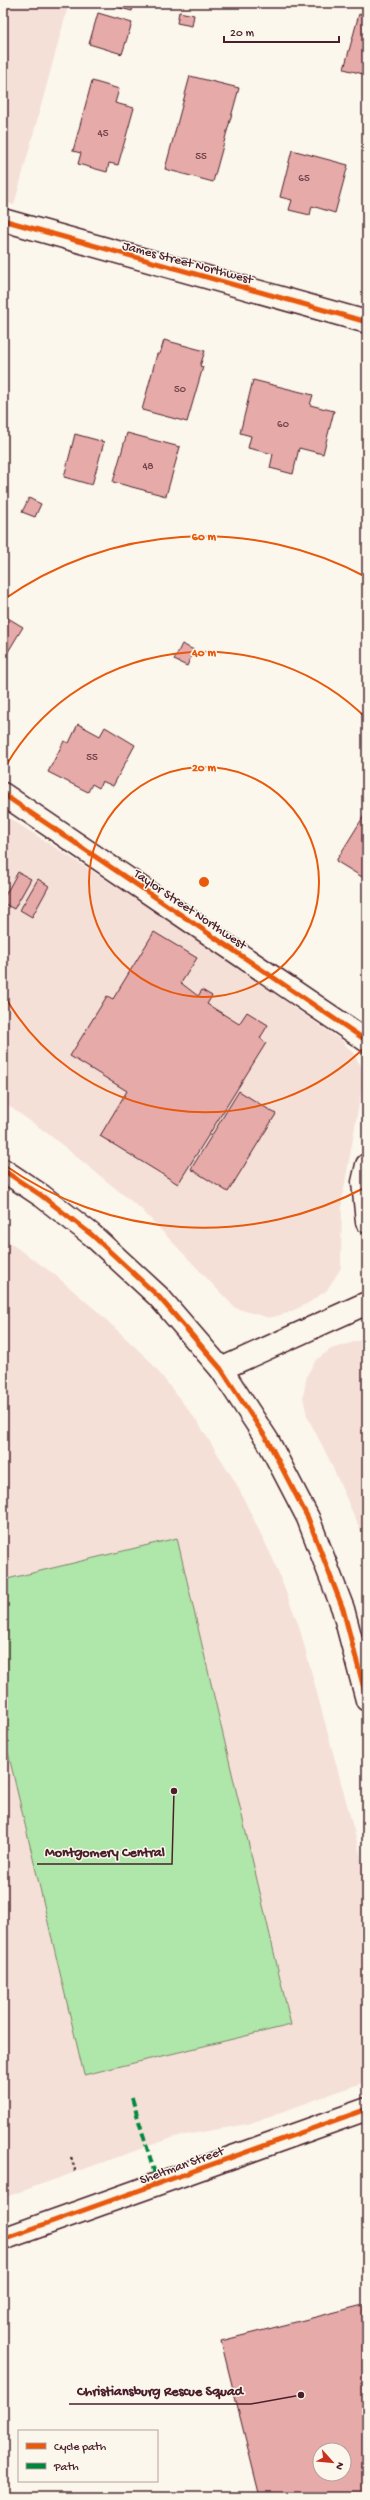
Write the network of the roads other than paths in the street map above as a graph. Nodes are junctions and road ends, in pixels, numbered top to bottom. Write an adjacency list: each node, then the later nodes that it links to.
1 (3, 220): 2 (street, James Street Northwest)
2 (367, 322)
3 (3, 794): 4 (street, Taylor Street Northwest)
4 (367, 1041)
5 (367, 1165): 7 (street)
6 (3, 1170): 9 (street)
7 (367, 1222)
8 (367, 1303): 9 (street)
9 (221, 1369): 10 (street)
10 (367, 1700)
11 (367, 2109): 12 (street, Sheltman Street)
12 (3, 2239)

